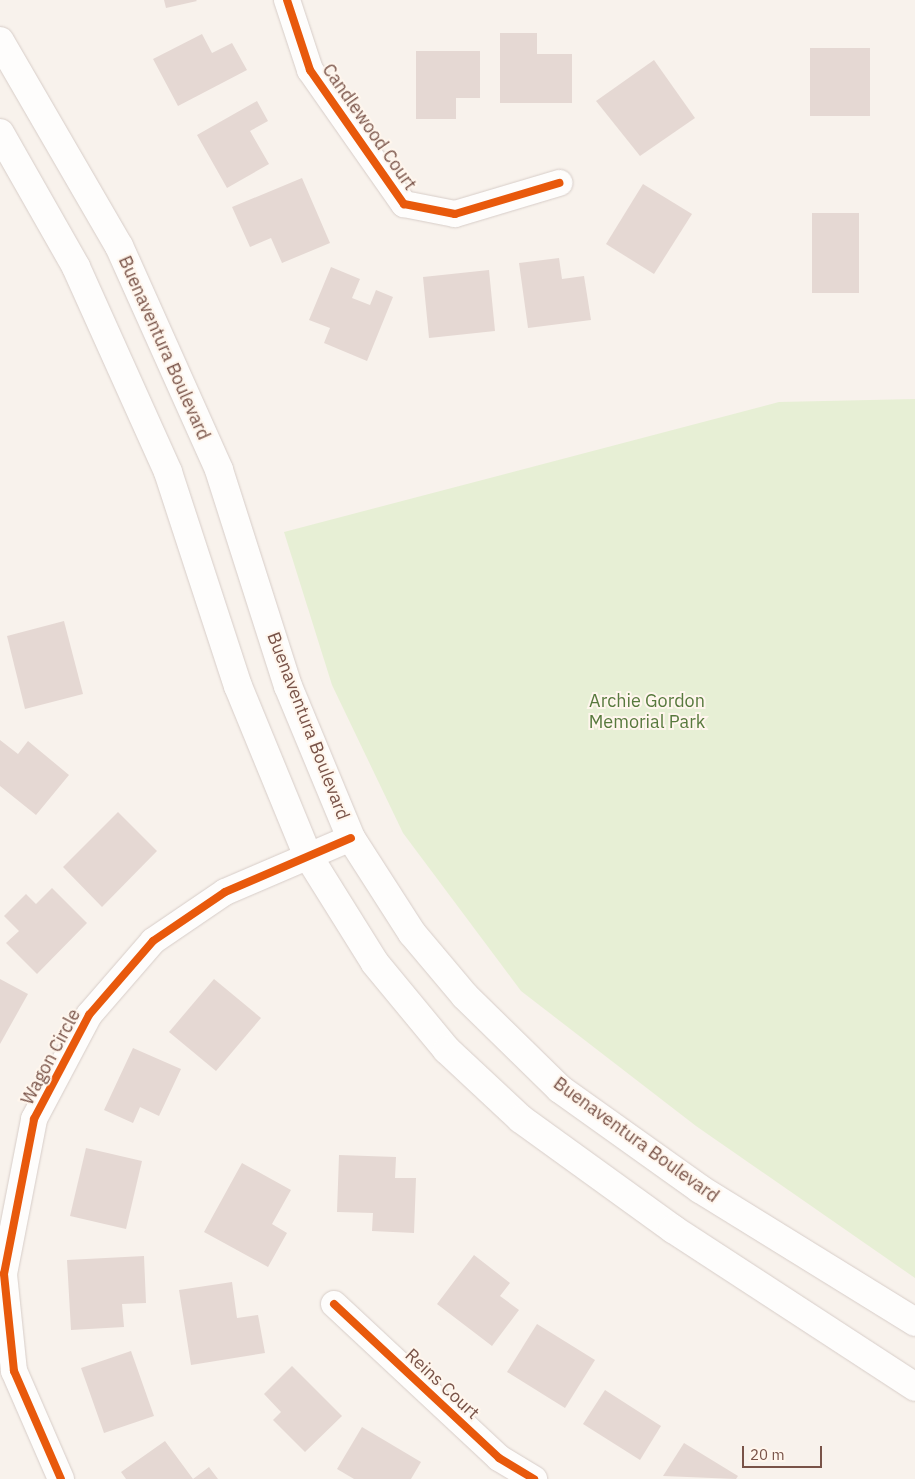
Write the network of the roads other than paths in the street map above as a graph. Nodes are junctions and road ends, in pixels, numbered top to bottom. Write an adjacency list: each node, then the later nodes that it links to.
1 (287, 0): 4 (street, Candlewood Court)
2 (0, 41): 5 (main road, Buenaventura Boulevard)
3 (0, 133): 6 (main road)
4 (559, 183)
5 (351, 838): 6 (street, Wagon Circle); 8 (main road, Buenaventura Boulevard)
6 (307, 854): 9 (main road); 10 (street, Wagon Circle)
7 (334, 1304): 11 (street, Reins Court)
8 (915, 1322)
9 (915, 1387)
10 (61, 1479)
11 (534, 1479)

